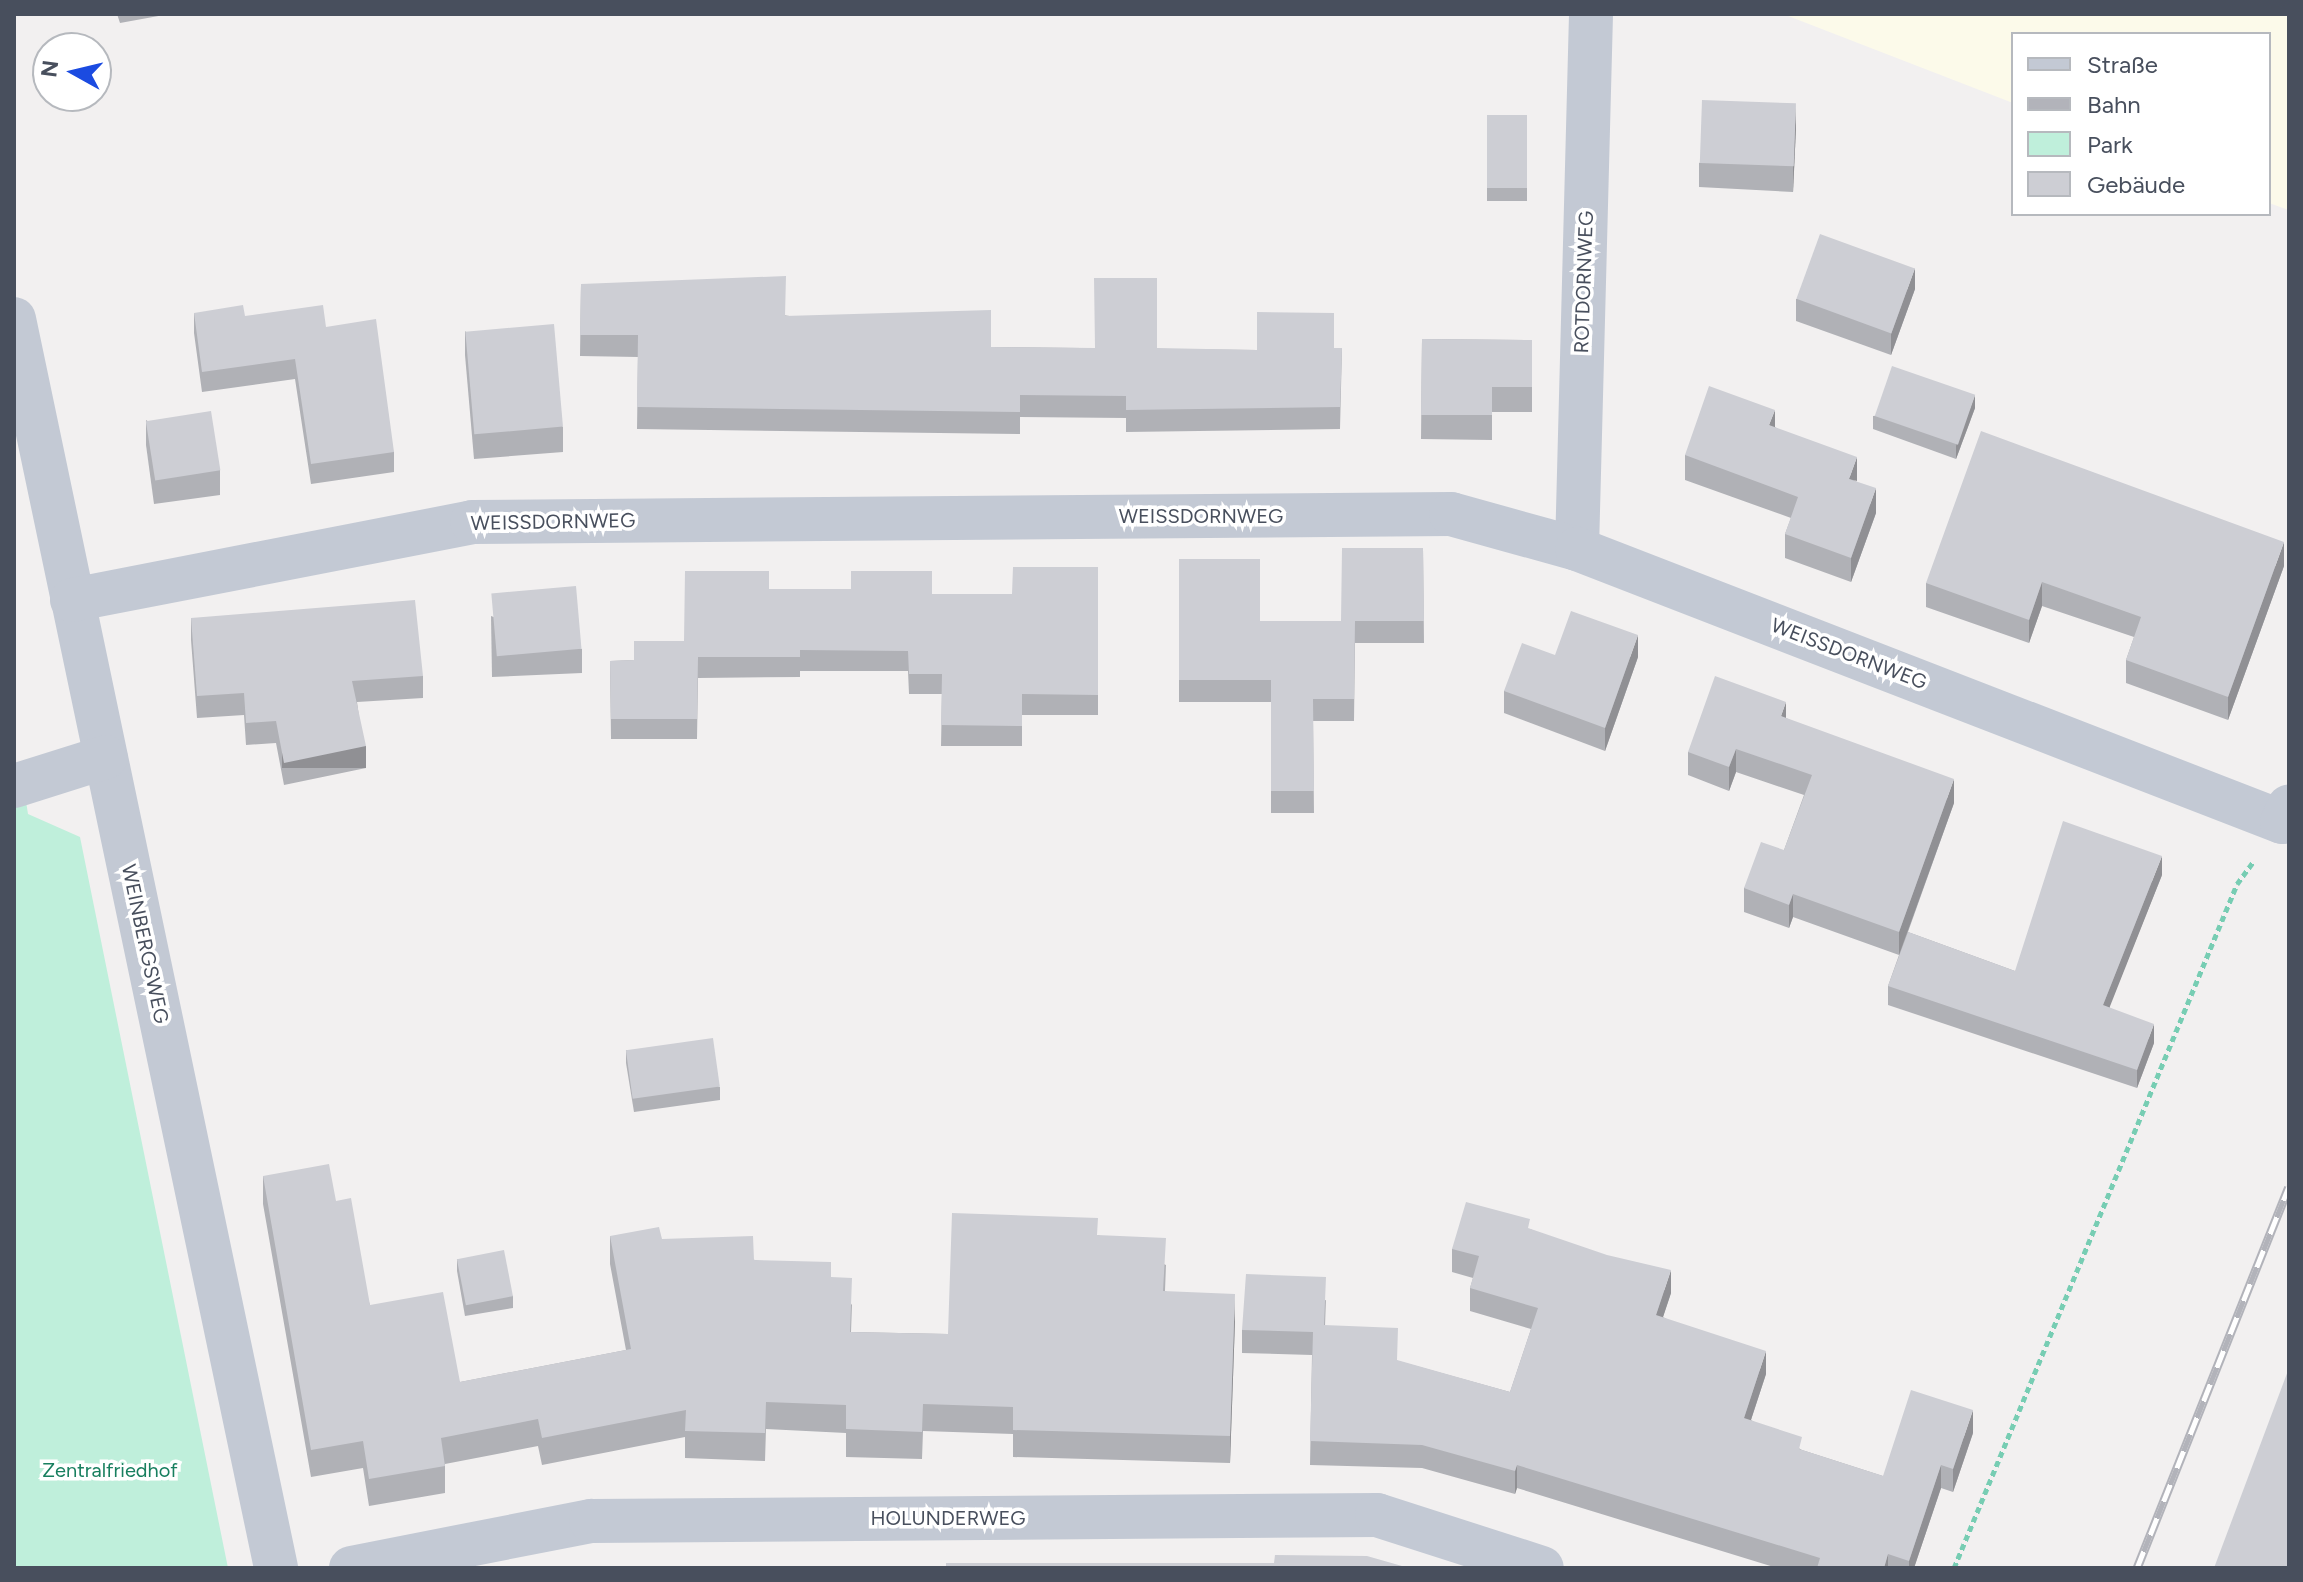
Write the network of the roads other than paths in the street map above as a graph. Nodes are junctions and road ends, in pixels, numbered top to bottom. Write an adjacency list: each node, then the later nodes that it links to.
1 (1591, 14): 3 (street, ROTDORNWEG)
2 (14, 319): 4 (street, WEINBERGSWEG)
3 (1577, 549): 4 (street, WEISSDORNWEG); 7 (street, WEISSDORNWEG)
4 (72, 600): 5 (street, WEINBERGSWEG)
5 (106, 757): 6 (street); 8 (street, WEINBERGSWEG)
6 (14, 786)
7 (2286, 814)
8 (276, 1568)
9 (351, 1568): 10 (street, HOLUNDERWEG)
10 (1542, 1568)

